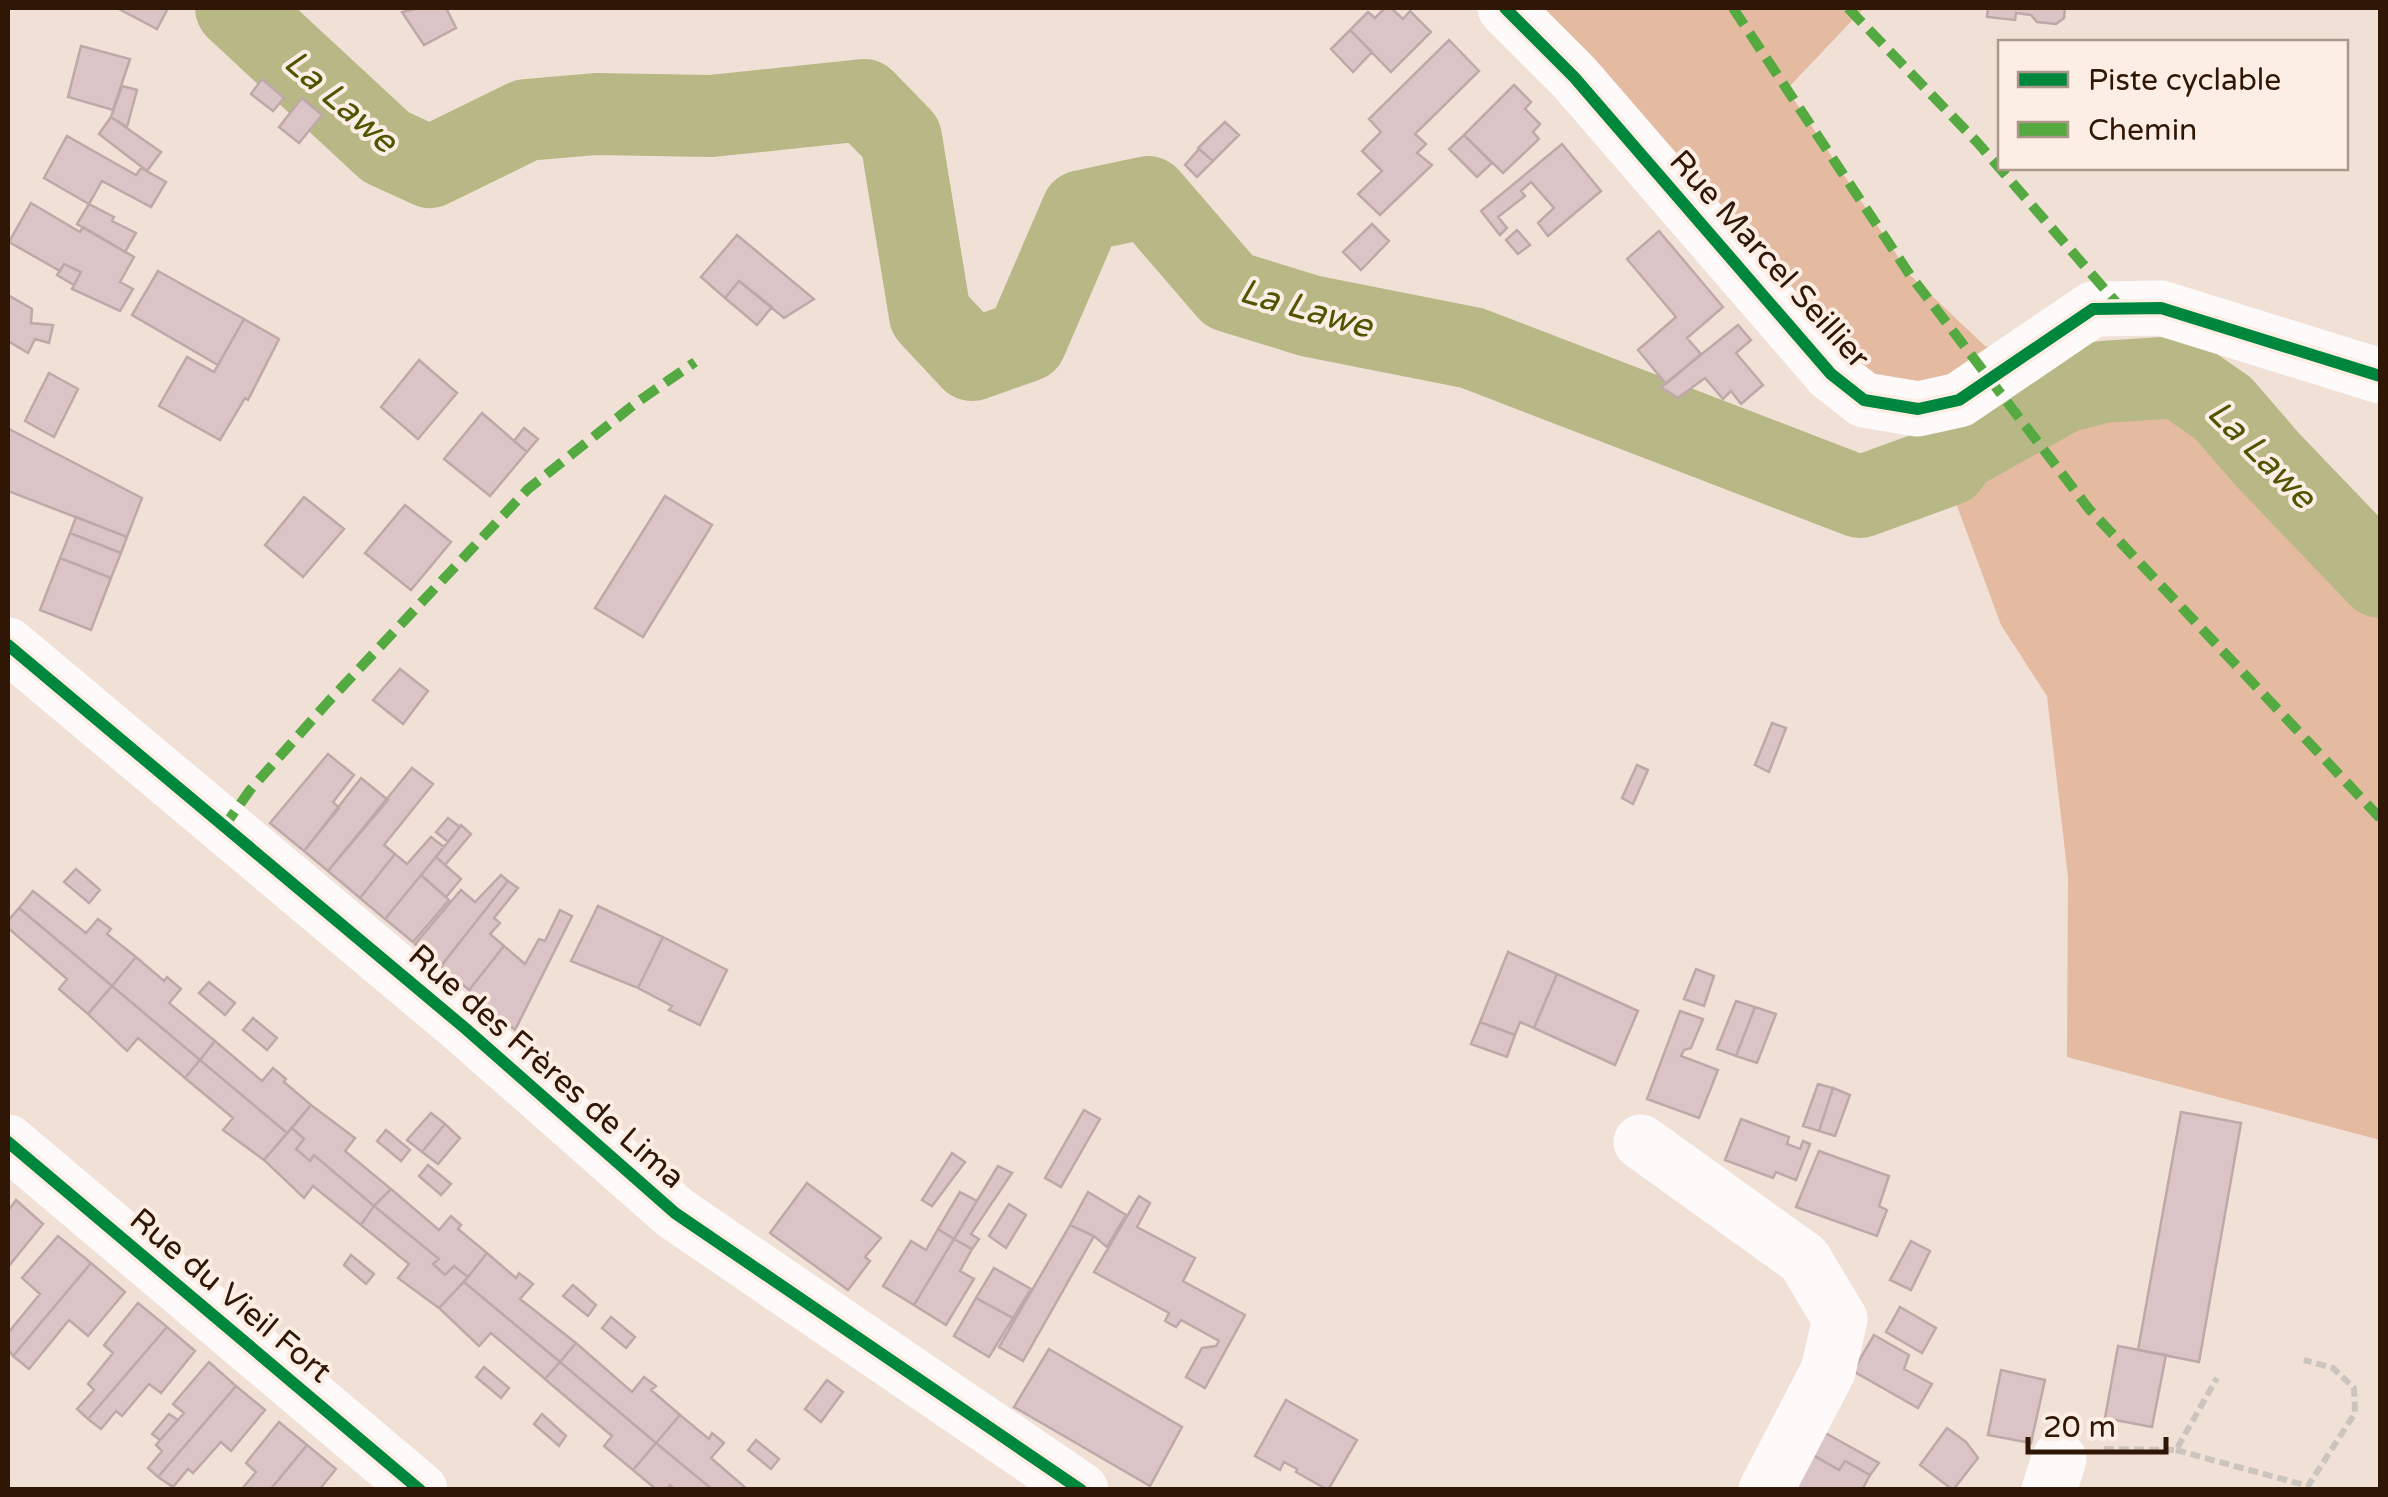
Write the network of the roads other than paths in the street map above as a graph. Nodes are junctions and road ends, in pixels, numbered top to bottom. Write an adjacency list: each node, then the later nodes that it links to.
1 (1506, 8): 2 (street, Rue Marcel Seillier)
2 (2380, 376)
3 (8, 645): 7 (street, Rue des Frères de Lima)
4 (8, 1142): 6 (street, Rue du Vieil Fort)
5 (1641, 1142): 8 (street)
6 (420, 1490)
7 (1081, 1490)
8 (1766, 1490)

